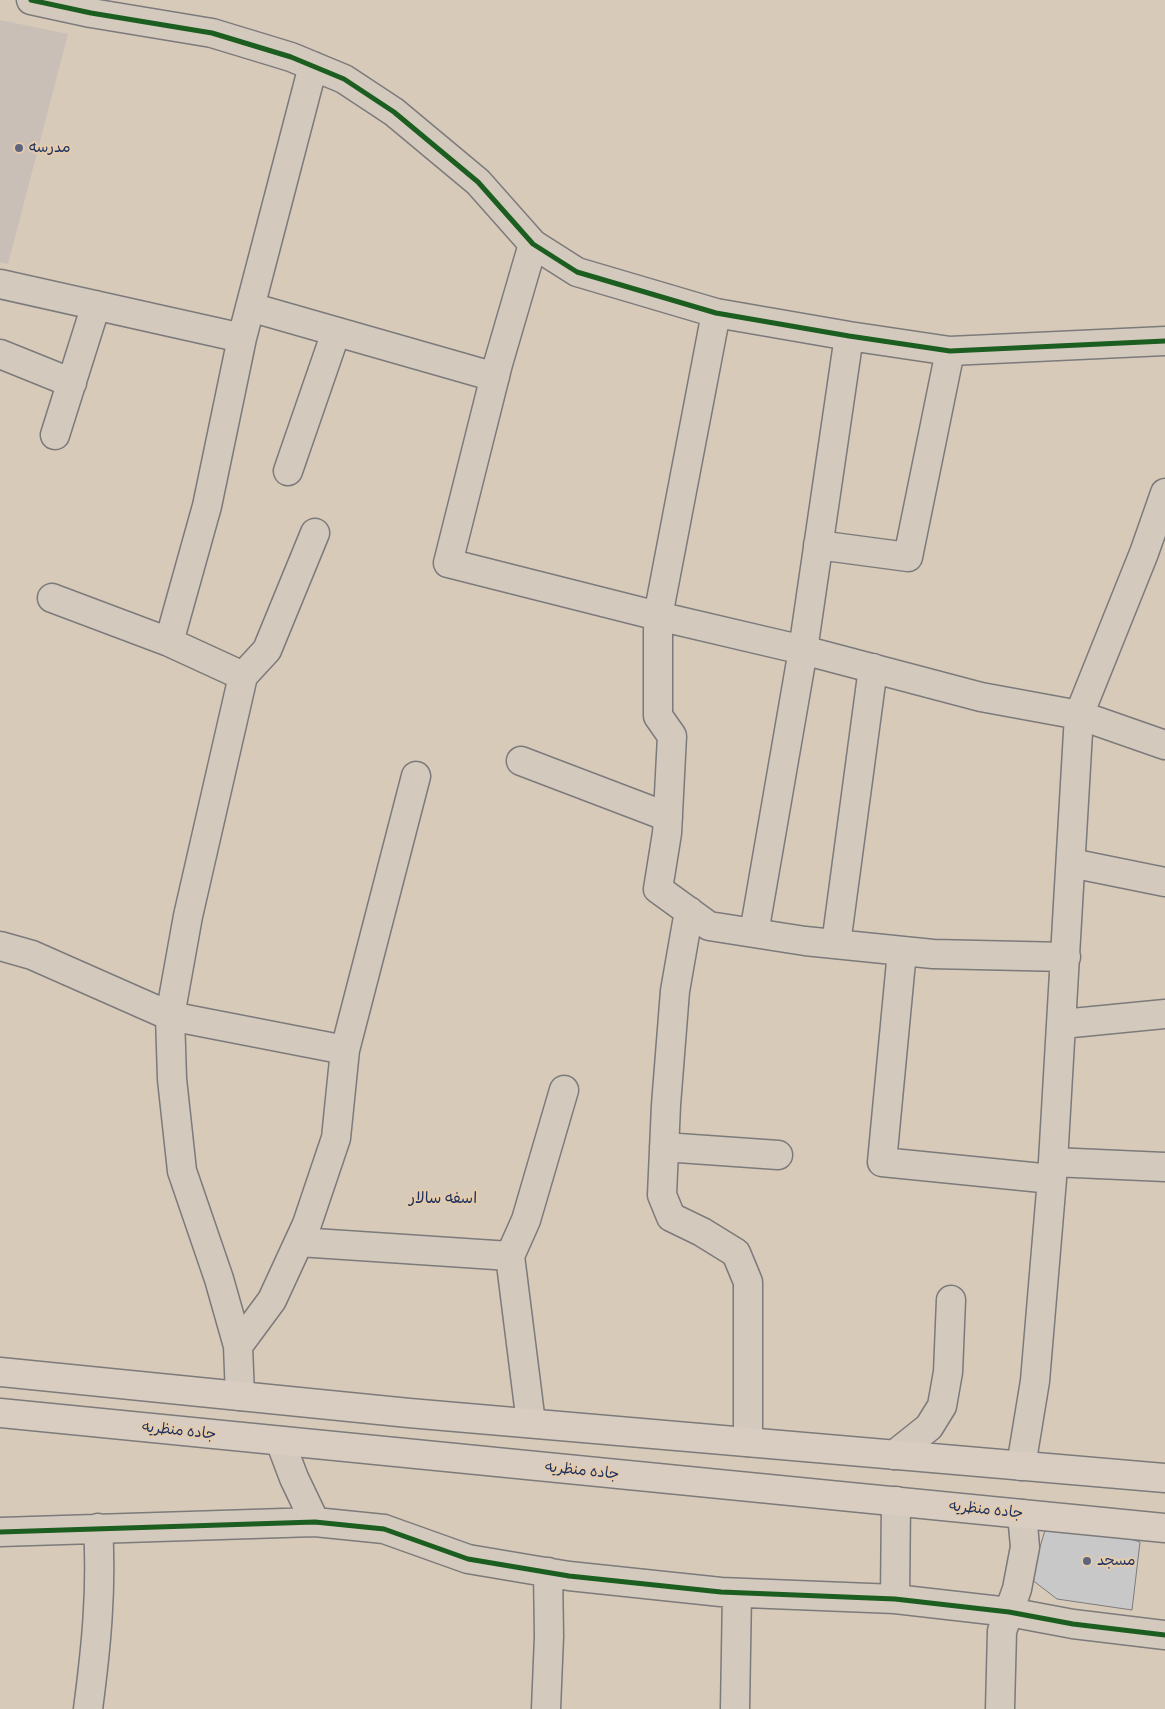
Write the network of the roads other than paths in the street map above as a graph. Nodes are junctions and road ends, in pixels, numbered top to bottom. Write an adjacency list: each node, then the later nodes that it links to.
1 (31, 0): 2 (street)
2 (313, 66): 3 (street); 6 (street)
3 (533, 244): 7 (street); 14 (street)
4 (0, 284): 5 (street)
5 (96, 305): 10 (street); 15 (street)
6 (250, 307): 8 (street); 10 (street)
7 (716, 313): 9 (street); 22 (street)
8 (336, 332): 14 (street); 17 (street)
9 (849, 336): 12 (street); 20 (street)
10 (242, 338): 23 (street)
11 (1165, 341): 12 (street)
12 (950, 351): 20 (street)
13 (0, 354): 15 (street)
14 (495, 377): 22 (street)
15 (72, 383): 16 (street)
16 (55, 435)
17 (288, 471)
18 (1165, 494): 27 (street)
19 (315, 533): 26 (street)
20 (818, 545): 24 (street)
21 (52, 598): 23 (street)
22 (658, 616): 24 (street); 31 (street)
23 (169, 642): 26 (street)
24 (803, 650): 25 (street); 35 (street)
25 (873, 668): 27 (street); 36 (street)
26 (243, 676): 41 (street)
27 (1079, 715): 28 (street); 32 (street)
28 (1165, 745)
29 (521, 761): 31 (street)
30 (416, 776): 43 (street)
31 (668, 817): 34 (street)
32 (1071, 863): 33 (street); 39 (street)
33 (1165, 882)
34 (689, 911): 35 (street); 45 (street)
35 (754, 933): 36 (street)
36 (836, 944): 38 (street)
37 (0, 946): 41 (street)
38 (902, 951): 39 (street); 48 (street)
39 (1066, 957): 42 (street)
40 (1165, 1014): 42 (street)
41 (170, 1016): 43 (street); 52 (street)
42 (1062, 1024): 48 (street)
43 (344, 1050): 49 (street)
44 (564, 1090): 50 (street)
45 (664, 1147): 46 (street); 58 (street)
46 (778, 1155)
47 (1165, 1167): 48 (street)
48 (1052, 1170): 60 (street)
49 (299, 1242): 50 (street); 52 (street)
50 (510, 1256): 56 (street)
51 (951, 1300): 59 (street)
52 (238, 1346): 54 (street)
53 (0, 1372): 54 (main road)
54 (240, 1396): 56 (main road)
55 (0, 1413): 57 (main road, جاده منظریه)
56 (530, 1424): 58 (main road)
57 (280, 1441): 62 (main road, جاده منظریه); 64 (street)
58 (748, 1442): 59 (main road)
59 (894, 1455): 60 (main road)
60 (1021, 1466): 61 (main road)
61 (1165, 1478)
62 (896, 1501): 63 (main road, جاده منظریه); 70 (street)
63 (1022, 1514): 66 (main road, جاده منظریه); 71 (street)
64 (315, 1522): 65 (street); 68 (street)
65 (98, 1528): 67 (street); 73 (street)
66 (1165, 1528)
67 (0, 1532)
68 (548, 1572): 69 (street); 74 (street)
69 (737, 1593): 70 (street); 75 (street)
70 (895, 1599): 71 (street)
71 (1009, 1612): 72 (street); 76 (street)
72 (1165, 1635)
73 (88, 1709)
74 (546, 1709)
75 (735, 1709)
76 (1000, 1709)

